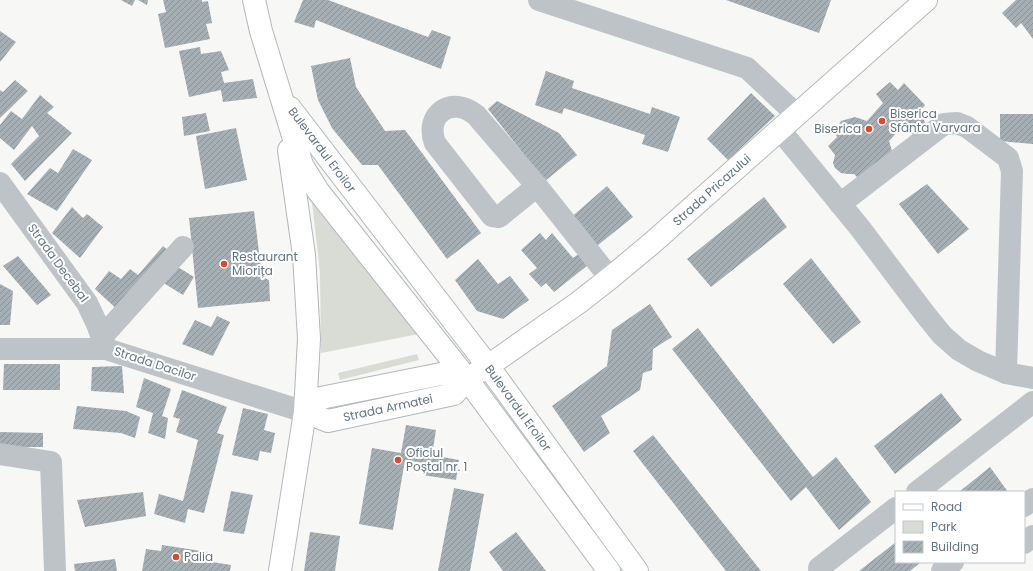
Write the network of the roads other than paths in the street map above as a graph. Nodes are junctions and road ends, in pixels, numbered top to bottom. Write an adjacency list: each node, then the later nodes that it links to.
1 (254, 0): 4 (main road)
2 (539, 0): 5 (street)
3 (926, 0): 5 (main road, Strada Pricazului)
4 (282, 98): 14 (main road, Bulevardul Eroilor); 17 (main road, Bulevardul Eroilor); 19 (main road)
5 (797, 115): 6 (main road, Strada Pricazului)
6 (780, 130): 9 (street); 11 (main road, Strada Pricazului)
7 (0, 182): 12 (street, Strada Decebal)
8 (537, 186): 8 (street); 11 (street)
9 (840, 204): 15 (street); 15 (street)
10 (183, 247): 12 (street)
11 (610, 278): 14 (main road, Strada Pricazului)
12 (104, 343): 13 (street, Strada Dacilor); 19 (street, Strada Dacilor)
13 (0, 349)
14 (488, 366): 17 (main road); 32 (main road, Bulevardul Eroilor)
15 (1006, 372): 16 (street)
16 (1033, 378)
17 (467, 379): 19 (main road, Strada Armatei); 31 (main road, Bulevardul Eroilor)
18 (1033, 402): 21 (street)
19 (305, 412): 30 (main road)
20 (0, 454): 29 (street)
21 (918, 491)
22 (1033, 499): 23 (street)
23 (1025, 505)
24 (895, 509): 28 (street)
25 (1033, 536): 26 (street)
26 (1025, 542)
27 (952, 563): 33 (street)
28 (819, 568)
29 (55, 571)
30 (280, 571)
31 (610, 571)
32 (637, 571)
33 (942, 571)

